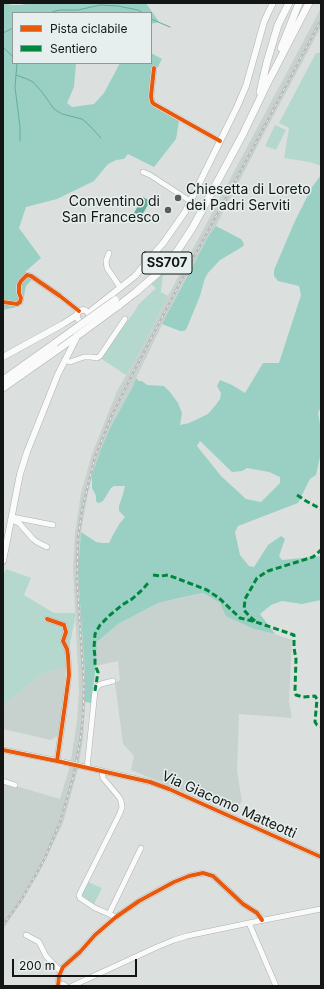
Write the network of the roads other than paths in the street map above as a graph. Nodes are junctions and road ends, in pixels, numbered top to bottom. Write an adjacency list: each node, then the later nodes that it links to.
1 (273, 3): 10 (main road)
2 (289, 3): 8 (highway, SS707)
3 (299, 3): 5 (highway)
4 (310, 3): 7 (highway, SS707)
5 (288, 28): 7 (highway); 8 (highway)
6 (154, 68): 10 (street)
7 (267, 84): 9 (highway, SS707)
8 (260, 89): 9 (highway, SS707)
9 (256, 106): 16 (highway, SS707)
10 (220, 141): 12 (main road)
11 (143, 172): 12 (street)
12 (190, 201): 14 (main road)
13 (109, 253): 14 (street)
14 (120, 287): 17 (main road)
15 (3, 302): 17 (street)
16 (116, 303): 19 (highway, SS707, bridge); 20 (highway, SS707, bridge)
17 (84, 316): 19 (main road); 22 (main road)
18 (126, 319): 23 (street)
19 (77, 336): 20 (highway, SS707, bridge); 21 (highway, SS707); 23 (main road)
20 (55, 343): 21 (highway, SS707)
21 (43, 355): 24 (highway, SS707); 25 (highway, SS707)
22 (3, 357)
23 (65, 360): 26 (main road)
24 (3, 380)
25 (3, 388)
26 (11, 518): 27 (street); 28 (street); 29 (main road)
27 (53, 525)
28 (47, 547)
29 (3, 561)
30 (47, 619): 33 (street)
31 (113, 681): 34 (street)
32 (3, 750): 33 (street, Via Giacomo Matteotti)
33 (57, 761): 34 (street, Via Giacomo Matteotti, bridge)
34 (86, 767): 35 (street, Via Giacomo Matteotti)
35 (102, 770): 39 (street, Via Giacomo Matteotti); 41 (street)
36 (3, 781): 37 (street)
37 (15, 785)
38 (140, 848): 41 (street)
39 (321, 857)
40 (321, 909): 43 (street)
41 (109, 914): 42 (street)
42 (116, 917): 43 (street); 46 (street)
43 (262, 920): 44 (street)
44 (249, 923): 48 (street); 49 (street)
45 (26, 935): 46 (street)
46 (60, 974): 47 (street)
47 (62, 985): 48 (street)
48 (73, 986)
49 (276, 986)

